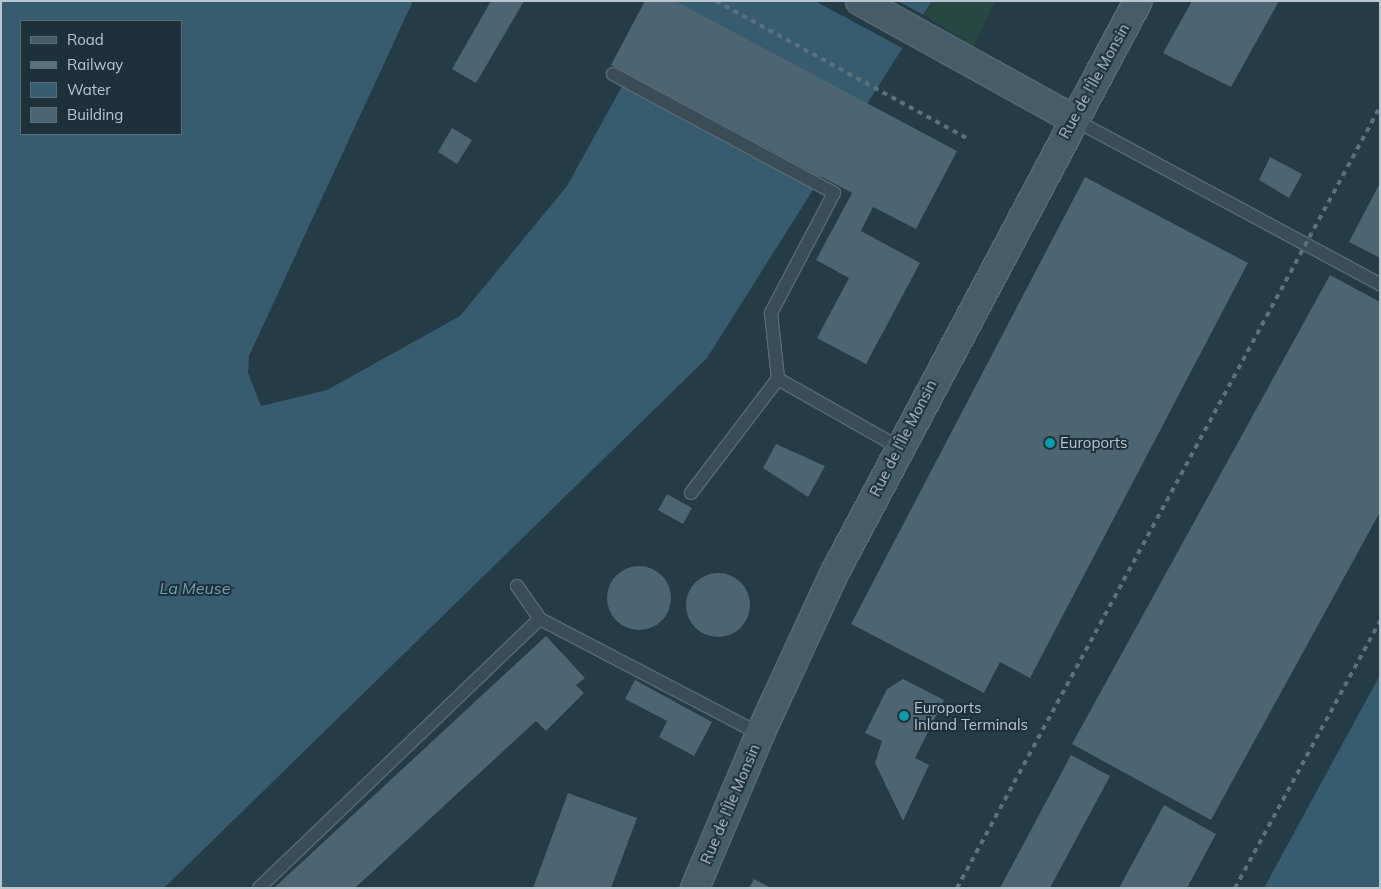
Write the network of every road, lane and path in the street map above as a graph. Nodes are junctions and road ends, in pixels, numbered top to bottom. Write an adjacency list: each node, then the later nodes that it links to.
1 (860, 1): 4 (street)
2 (1138, 1): 4 (street, Rue de l'Île Monsin)
3 (613, 74): 6 (lane)
4 (1073, 119): 5 (lane); 7 (street, Rue de l'Île Monsin)
5 (1380, 284)
6 (778, 379): 7 (lane); 8 (lane)
7 (898, 447): 11 (street, Rue de l'Île Monsin)
8 (691, 493)
9 (517, 586): 10 (lane)
10 (540, 619): 11 (lane); 12 (lane)
11 (760, 734): 13 (street, Rue de l'Île Monsin)
12 (259, 888)
13 (695, 888)

